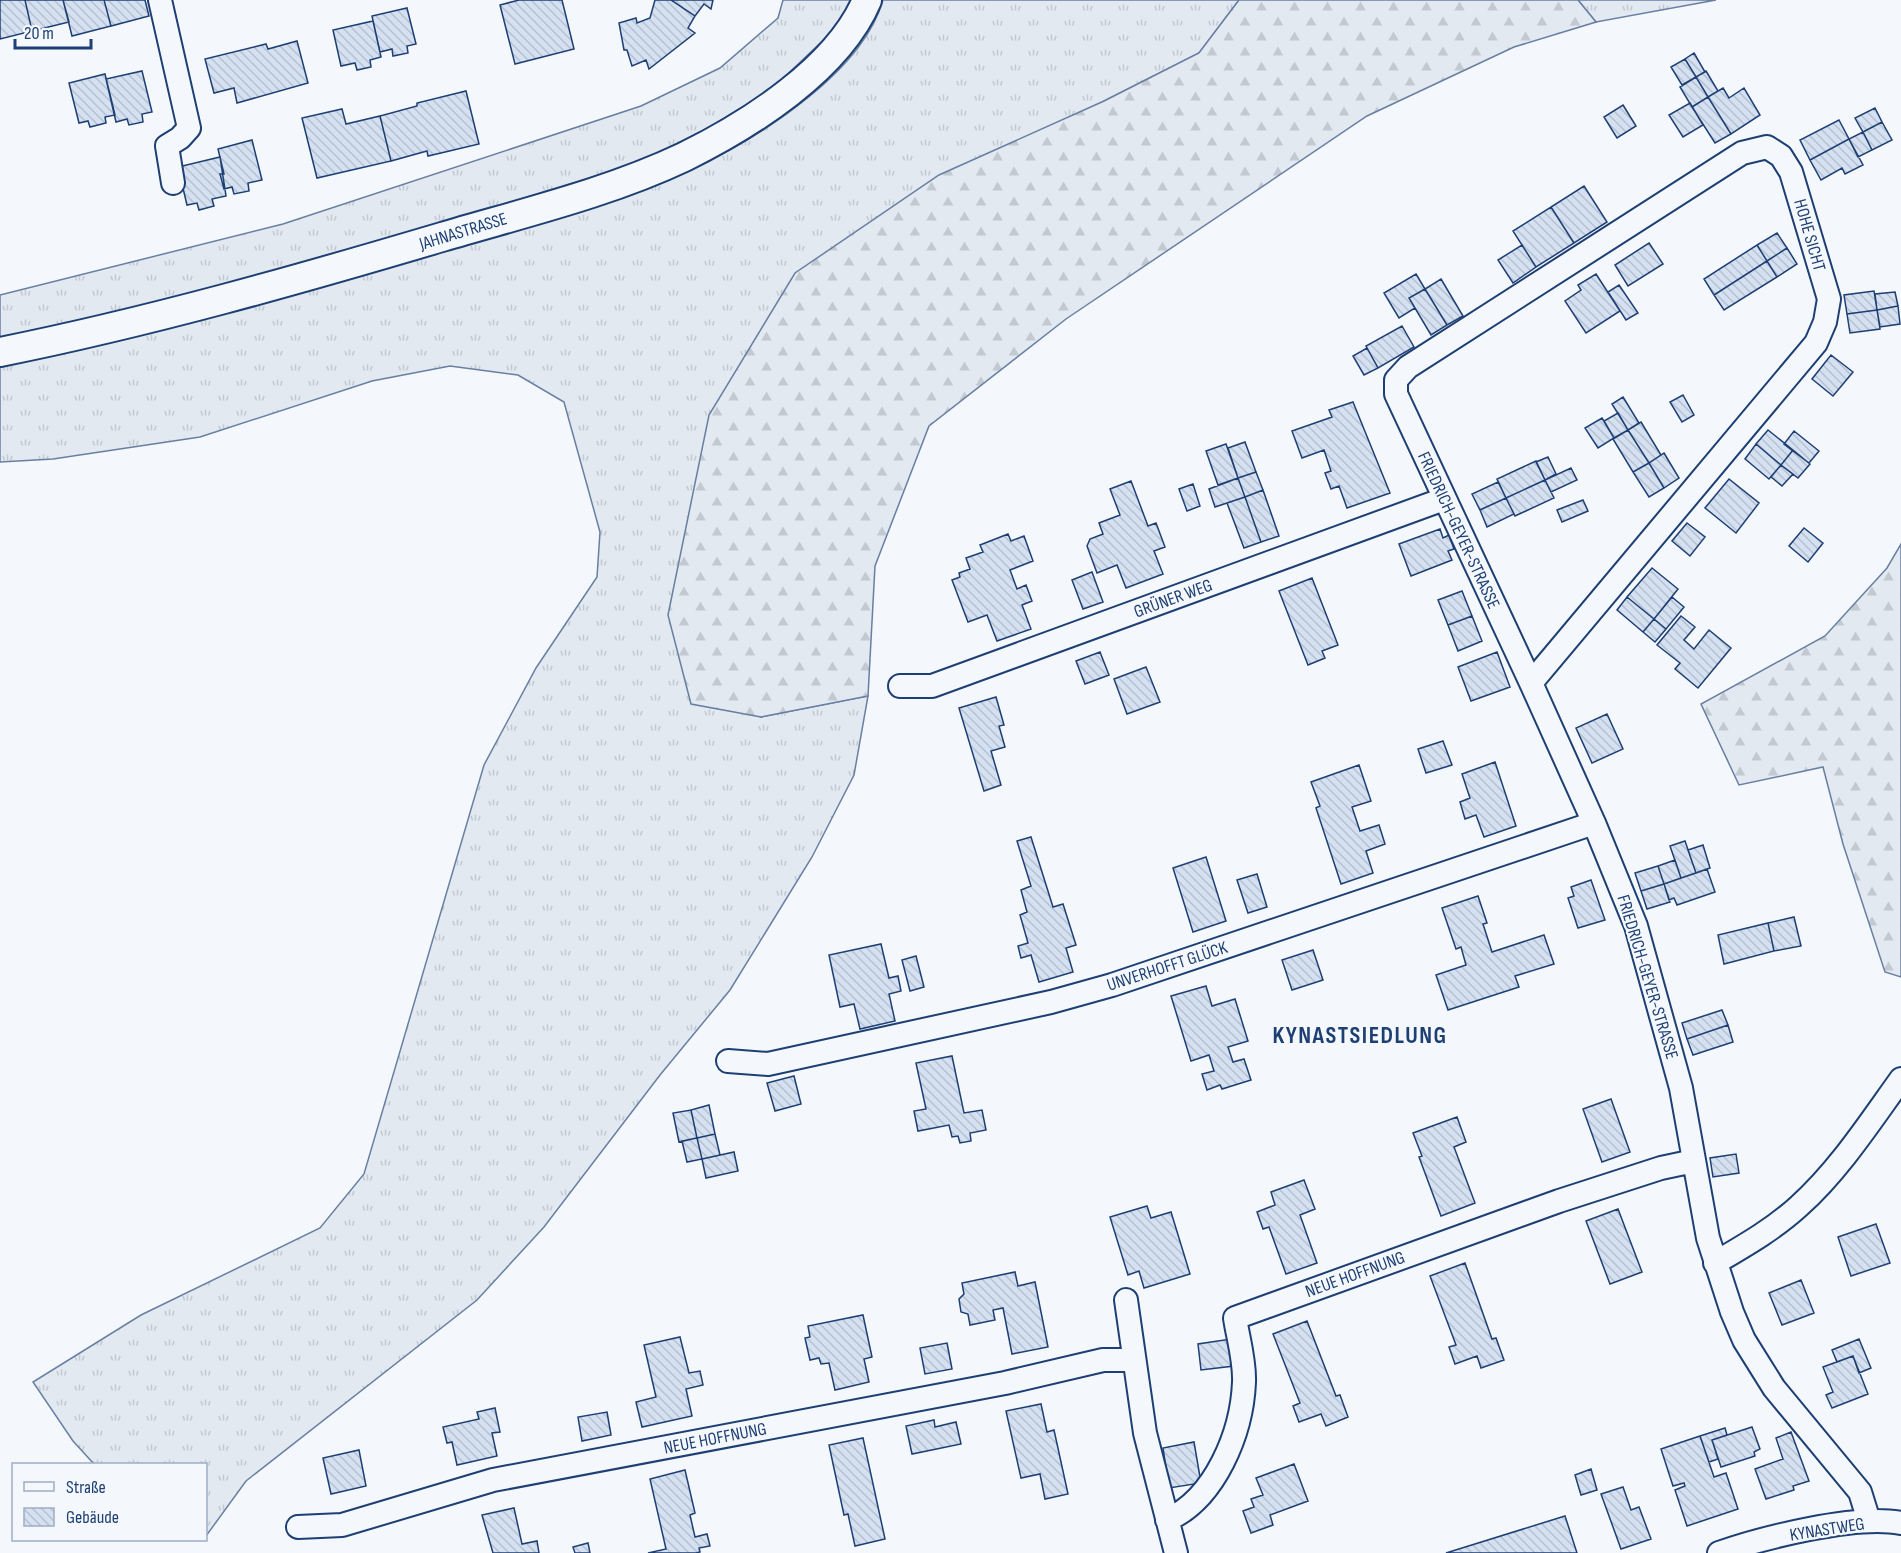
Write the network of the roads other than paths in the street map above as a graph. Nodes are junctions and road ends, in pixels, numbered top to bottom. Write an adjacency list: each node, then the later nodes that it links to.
1 (160, 0): 3 (street)
2 (867, 0): 4 (street, JAHNASTRASSE)
3 (173, 183)
4 (0, 352)
5 (1396, 394): 6 (street, FRIEDRICH-GEYER-STRASSE); 7 (street, HOHE SICHT)
6 (1444, 499): 7 (street, FRIEDRICH-GEYER-STRASSE); 8 (street, GRÜNER WEG)
7 (1531, 683): 9 (street, FRIEDRICH-GEYER-STRASSE)
8 (900, 686)
9 (1594, 823): 10 (street, UNVERHOFFT GLÜCK); 12 (street, FRIEDRICH-GEYER-STRASSE)
10 (728, 1060)
11 (1901, 1079): 13 (street)
12 (1694, 1161): 13 (street, FRIEDRICH-GEYER-STRASSE); 16 (street, NEUE HOFFNUNG)
13 (1715, 1263): 17 (street, FRIEDRICH-GEYER-STRASSE)
14 (1126, 1300): 15 (street)
15 (1134, 1360): 16 (street); 19 (street, NEUE HOFFNUNG)
16 (1167, 1520): 20 (street)
17 (1869, 1521): 18 (street, KYNASTWEG); 21 (street, KYNASTWEG)
18 (1901, 1523)
19 (298, 1527)
20 (1176, 1553)
21 (1719, 1553)

